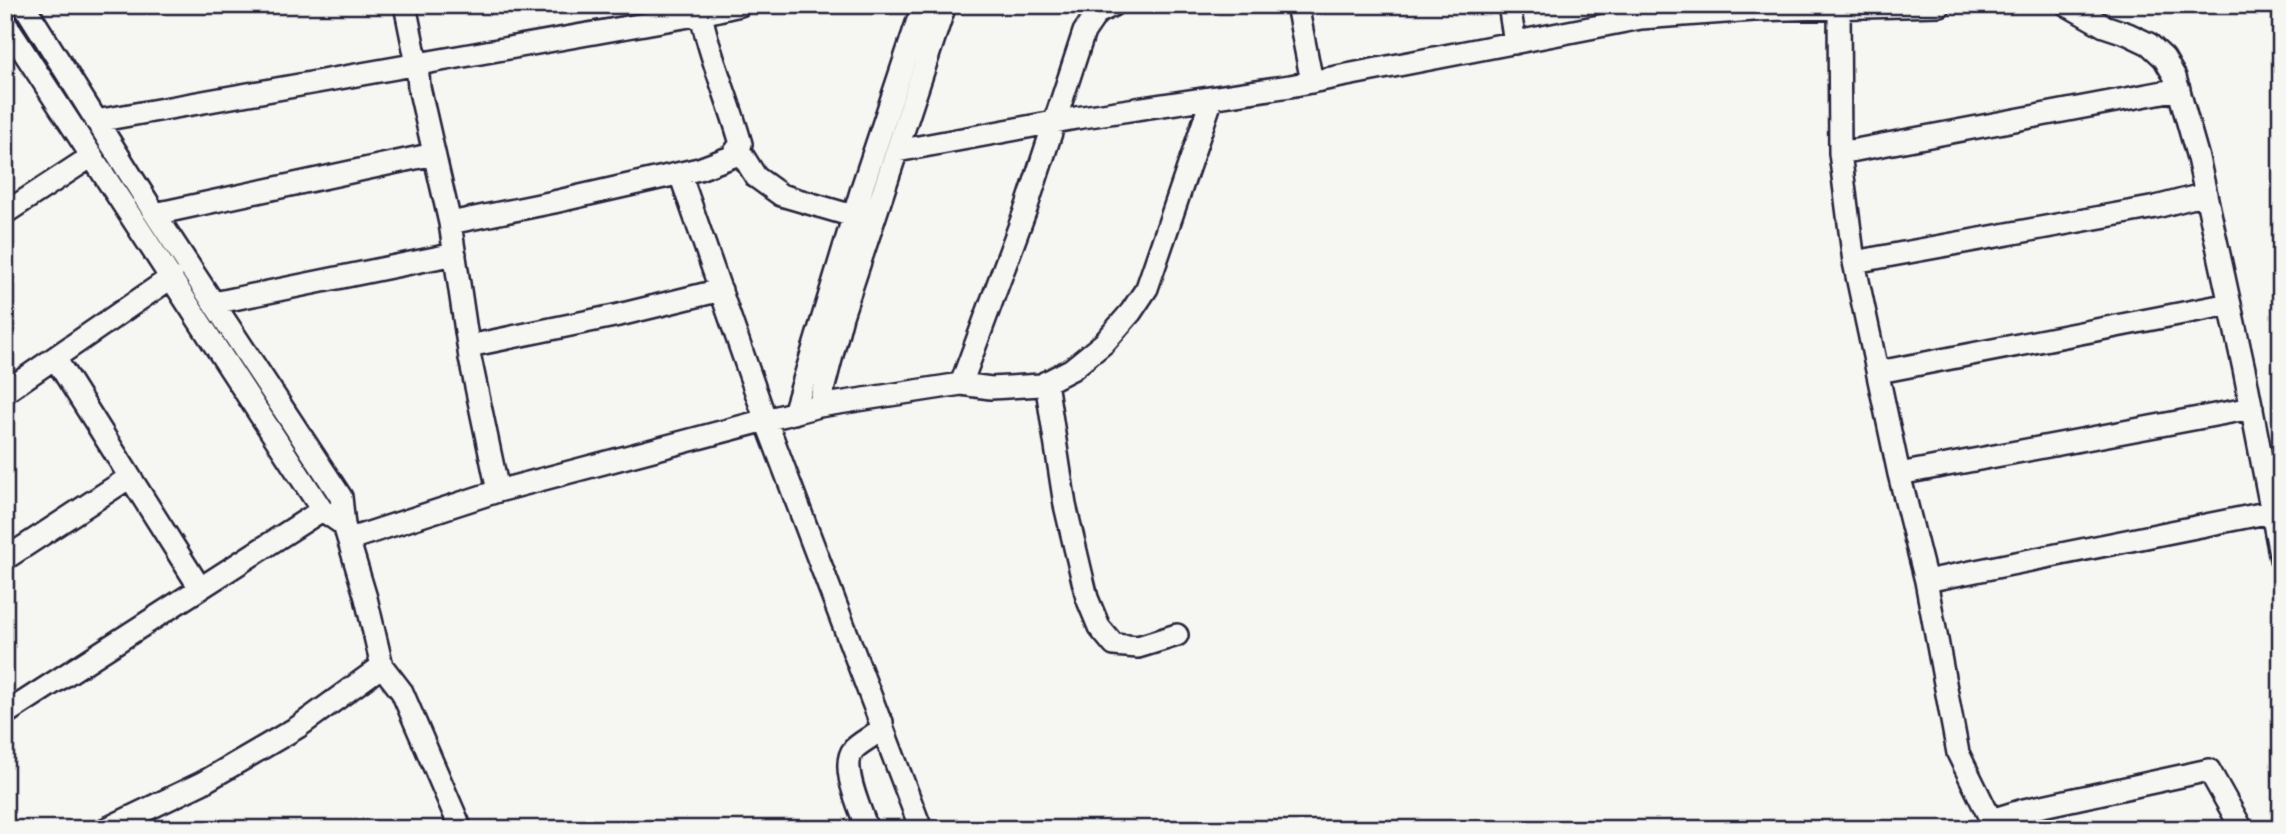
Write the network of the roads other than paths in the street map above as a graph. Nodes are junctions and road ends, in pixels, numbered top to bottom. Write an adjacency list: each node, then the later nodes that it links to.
1 (24, 5): 21 (street)
2 (405, 5): 17 (street)
3 (740, 5): 14 (street)
4 (923, 5): 32 (street)
5 (945, 5): 24 (street)
6 (1113, 5): 22 (street)
7 (1297, 5): 18 (street)
8 (1509, 5): 16 (street)
9 (1940, 5): 12 (street)
10 (2067, 5): 19 (street)
11 (1754, 7): 12 (street); 13 (street)
12 (1839, 8): 25 (street)
13 (1657, 11): 16 (street)
14 (701, 14): 17 (street); 23 (street)
15 (8, 34): 27 (street)
16 (1516, 43): 18 (street)
17 (417, 64): 21 (street); 26 (street)
18 (1312, 82): 20 (street)
19 (2179, 89): 25 (street); 29 (street)
20 (1212, 98): 22 (street); 43 (street)
21 (96, 121): 31 (street)
22 (1053, 123): 24 (street); 44 (street)
23 (738, 148): 28 (street); 32 (street)
24 (897, 151): 46 (street)
25 (1840, 153): 35 (street)
26 (434, 155): 31 (street); 33 (street)
27 (92, 156): 30 (street); 36 (street)
28 (680, 174): 33 (street); 37 (street)
29 (2206, 194): 35 (street); 39 (street)
30 (5, 213)
31 (155, 214): 38 (street)
32 (853, 216): 48 (street)
33 (450, 223): 34 (street)
34 (455, 254): 38 (street); 40 (street)
35 (1854, 262): 42 (street)
36 (172, 277): 41 (street); 53 (street)
37 (721, 290): 40 (street); 49 (street)
38 (214, 303): 55 (street)
39 (2230, 304): 42 (street); 47 (street)
40 (468, 346): 52 (street)
41 (55, 358): 45 (street); 51 (street)
42 (1879, 372): 50 (street)
43 (1046, 382): 44 (street); 60 (street)
44 (961, 384): 46 (street)
45 (5, 392)
46 (819, 406): 48 (street)
47 (2252, 408): 50 (street); 54 (street)
48 (794, 413): 49 (street)
49 (766, 421): 52 (street); 63 (street)
50 (1899, 474): 58 (street)
51 (130, 477): 56 (street); 59 (street)
52 (498, 491): 55 (street)
53 (321, 510): 55 (street); 59 (street)
54 (2271, 512): 57 (street); 58 (street)
55 (347, 532): 61 (street)
56 (5, 559)
57 (2281, 559)
58 (1926, 581): 64 (street)
59 (200, 588): 62 (street)
60 (1177, 635)
61 (382, 666): 65 (street); 66 (street)
62 (5, 714)
63 (882, 722): 67 (street); 68 (street)
64 (1994, 825): 69 (street)
65 (106, 829)
66 (461, 829)
67 (867, 829)
68 (921, 829)
69 (2242, 829)

